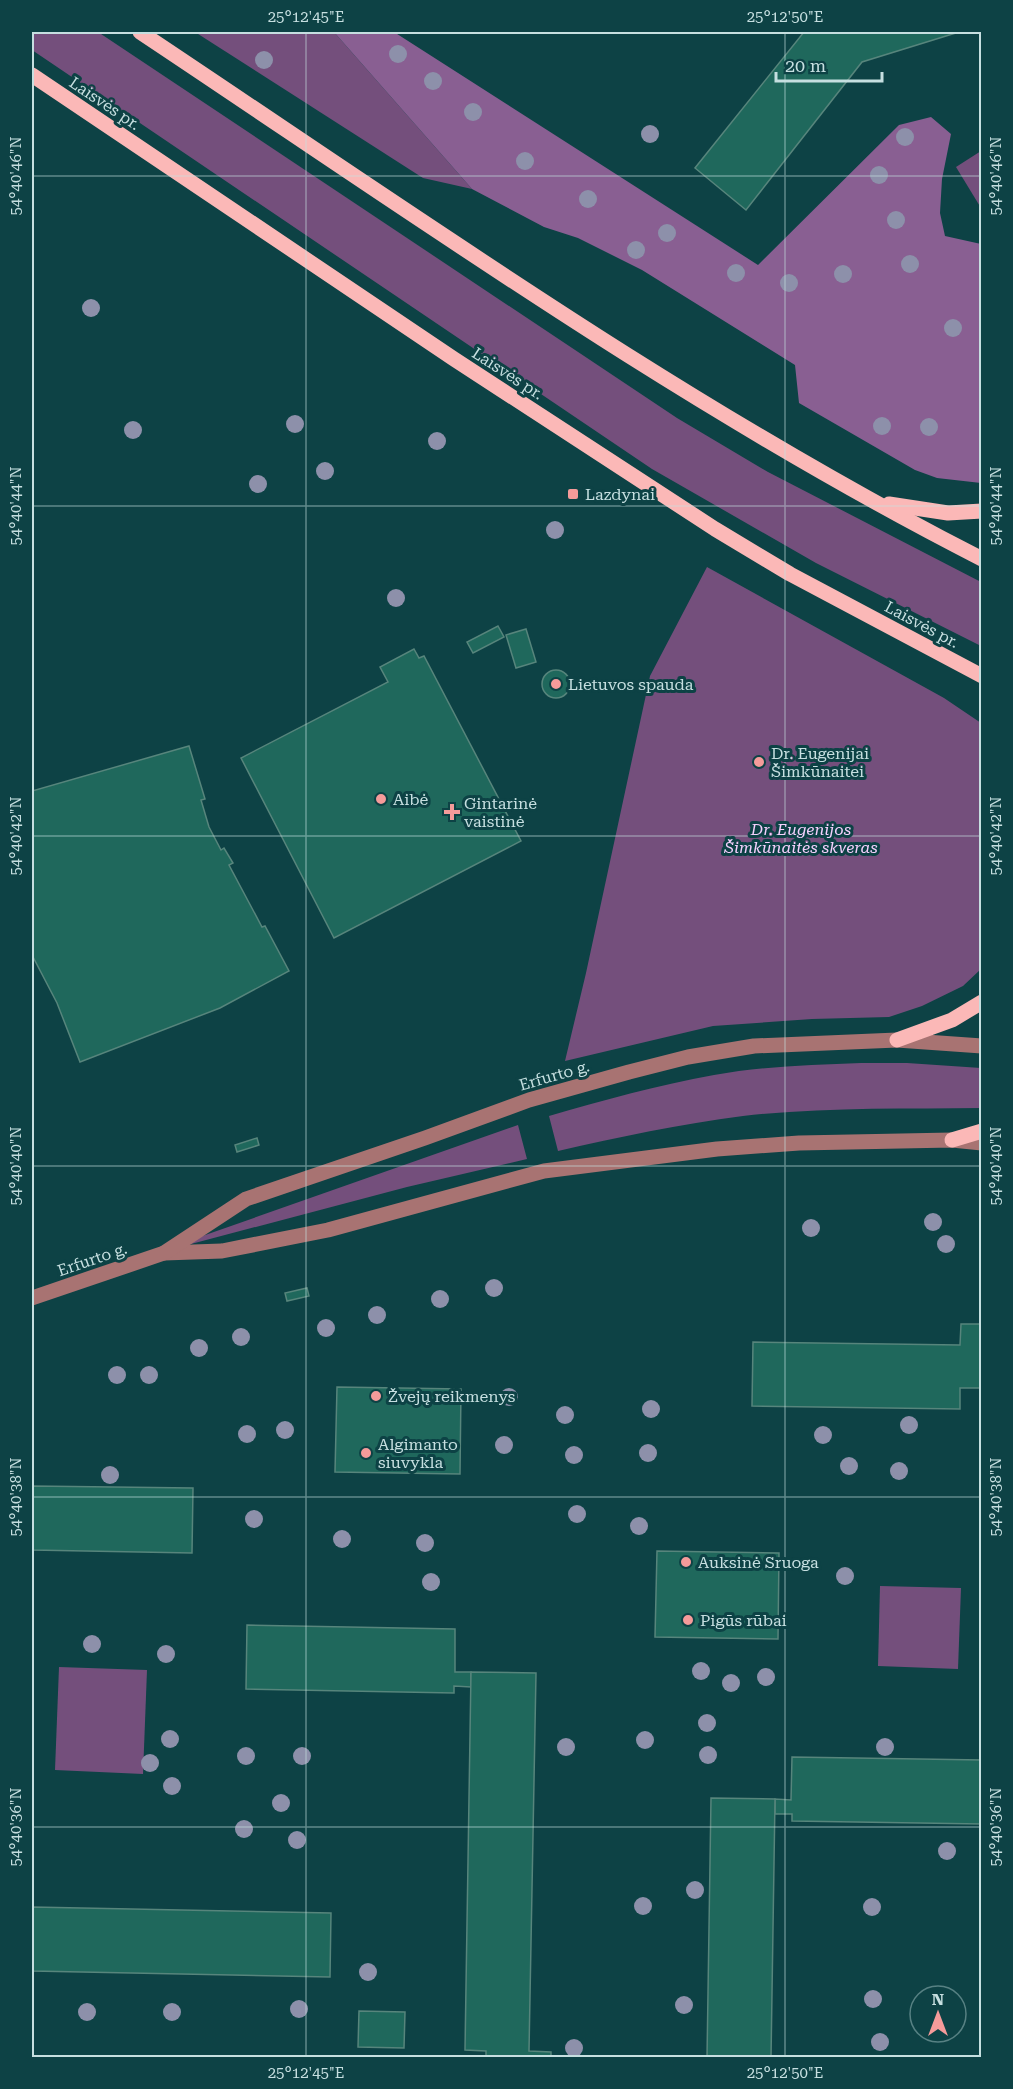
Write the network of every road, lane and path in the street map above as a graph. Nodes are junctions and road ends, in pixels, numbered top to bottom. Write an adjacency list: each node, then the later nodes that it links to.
1 (140, 32): 3 (main road)
2 (32, 75): 6 (main road, Laisvės pr.)
3 (877, 502): 4 (main road); 5 (main road)
4 (981, 511)
5 (981, 559)
6 (981, 676)
7 (981, 1002): 8 (main road)
8 (897, 1040): 9 (street, Erfurto g.); 13 (street, Erfurto g.)
9 (981, 1046)
10 (981, 1131): 11 (main road)
11 (952, 1140): 12 (street, Erfurto g.); 13 (street, Erfurto g.)
12 (981, 1143)
13 (164, 1253): 14 (street, Erfurto g.)
14 (32, 1298)

